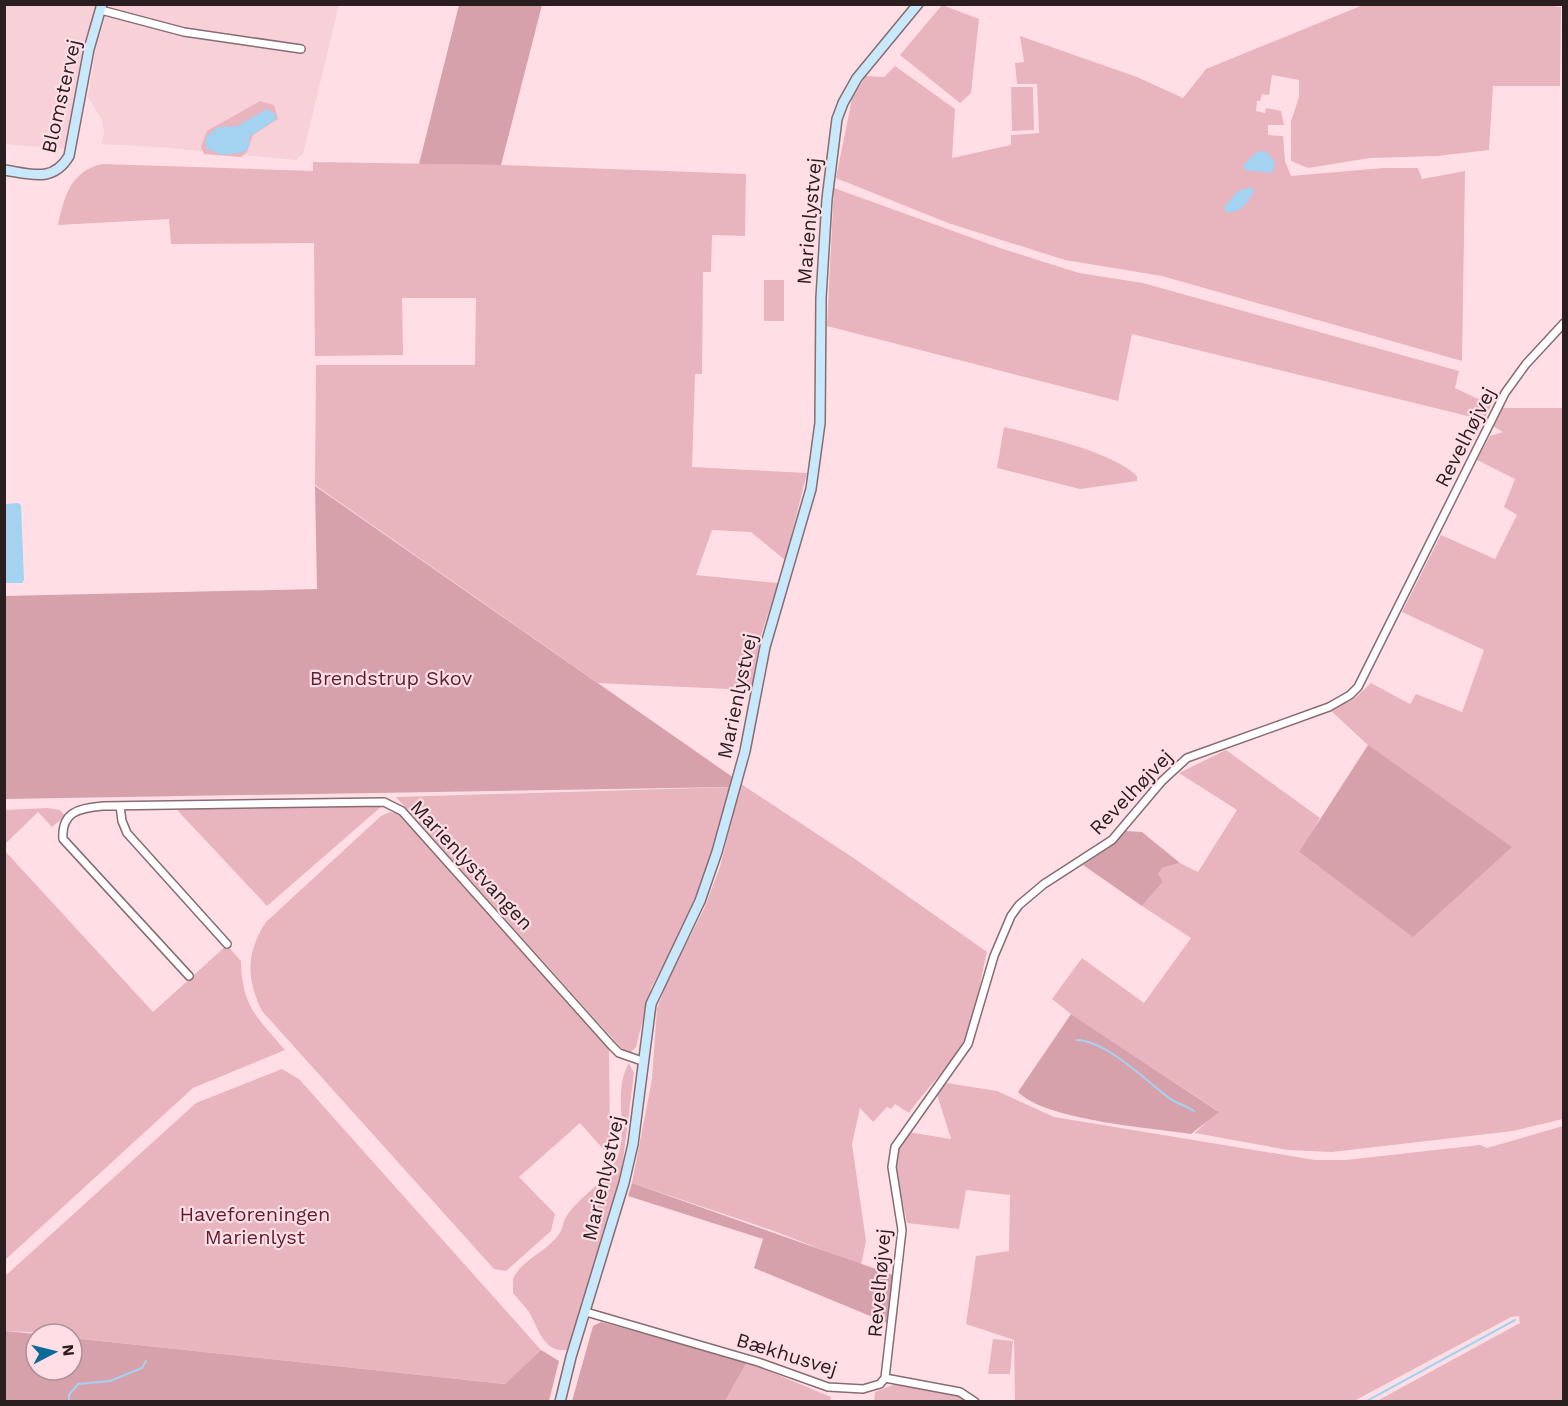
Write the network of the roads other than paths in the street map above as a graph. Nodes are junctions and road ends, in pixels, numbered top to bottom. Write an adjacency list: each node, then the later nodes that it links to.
1 (918, 4): 9 (street, Marienlystvej)
2 (102, 7): 3 (street, Blomstervej); 4 (street, Blomstervej)
3 (301, 48)
4 (4, 170)
5 (1563, 323): 11 (street, Revelhøjvej)
6 (120, 806): 7 (street); 8 (street, Marienlystvangen); 9 (street, Marienlystvangen)
7 (227, 944)
8 (189, 976)
9 (642, 1061): 10 (street, Marienlystvej)
10 (586, 1312): 11 (street, Bækhusvej); 12 (street, Marienlystvej)
11 (885, 1378): 13 (street)
12 (560, 1401)
13 (975, 1401)

